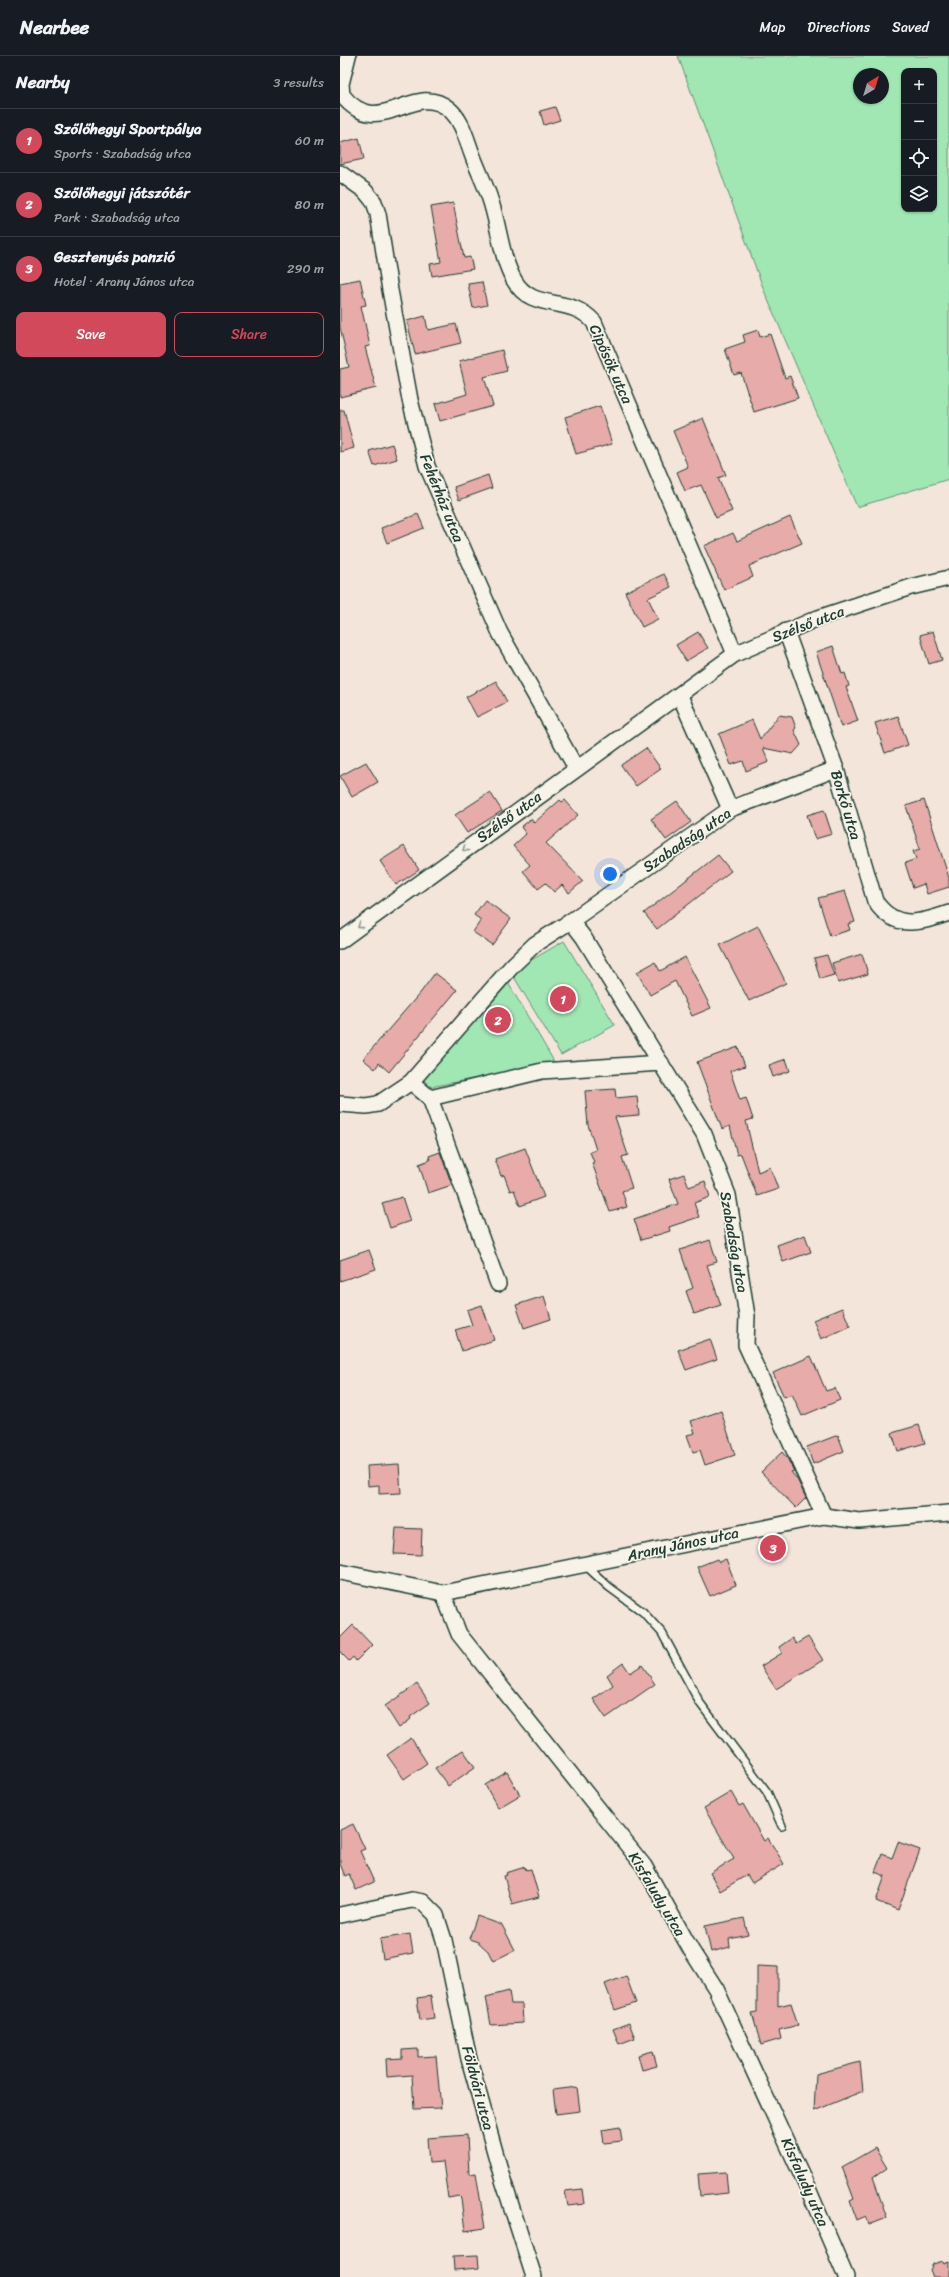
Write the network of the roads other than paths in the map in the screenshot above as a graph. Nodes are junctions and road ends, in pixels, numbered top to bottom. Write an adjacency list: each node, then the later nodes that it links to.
1 (348, 56): 5 (street, Cipősök utca)
2 (340, 173): 7 (street, Fehérház utca)
3 (949, 578): 4 (street, Szélső utca)
4 (786, 631): 5 (street, Szélső utca); 8 (street, Borkő utca)
5 (735, 654): 6 (street, Szélső utca)
6 (680, 696): 7 (street, Szélső utca); 9 (street)
7 (576, 768): 12 (street, Szélső utca, one-way to 12)
8 (836, 769): 9 (street, Szabadság utca); 10 (street, Borkő utca)
9 (730, 809): 11 (street, Szabadság utca)
10 (949, 913)
11 (571, 921): 13 (street, Szabadság utca); 14 (street, Szabadság utca)
12 (340, 941)
13 (661, 1063): 15 (street); 19 (street, Szabadság utca)
14 (411, 1082): 15 (street); 16 (street, Szabadság utca)
15 (430, 1098): 17 (street)
16 (340, 1104)
17 (498, 1284)
18 (949, 1513): 19 (street, Arany János utca)
19 (824, 1516): 20 (street, Arany János utca)
20 (585, 1564): 22 (street, Arany János utca); 23 (lane)
21 (340, 1572): 22 (street)
22 (443, 1594): 26 (street, Kisfaludy utca)
23 (782, 1826)
24 (340, 1915): 25 (street, Földvári utca)
25 (534, 2277)
26 (846, 2277)

